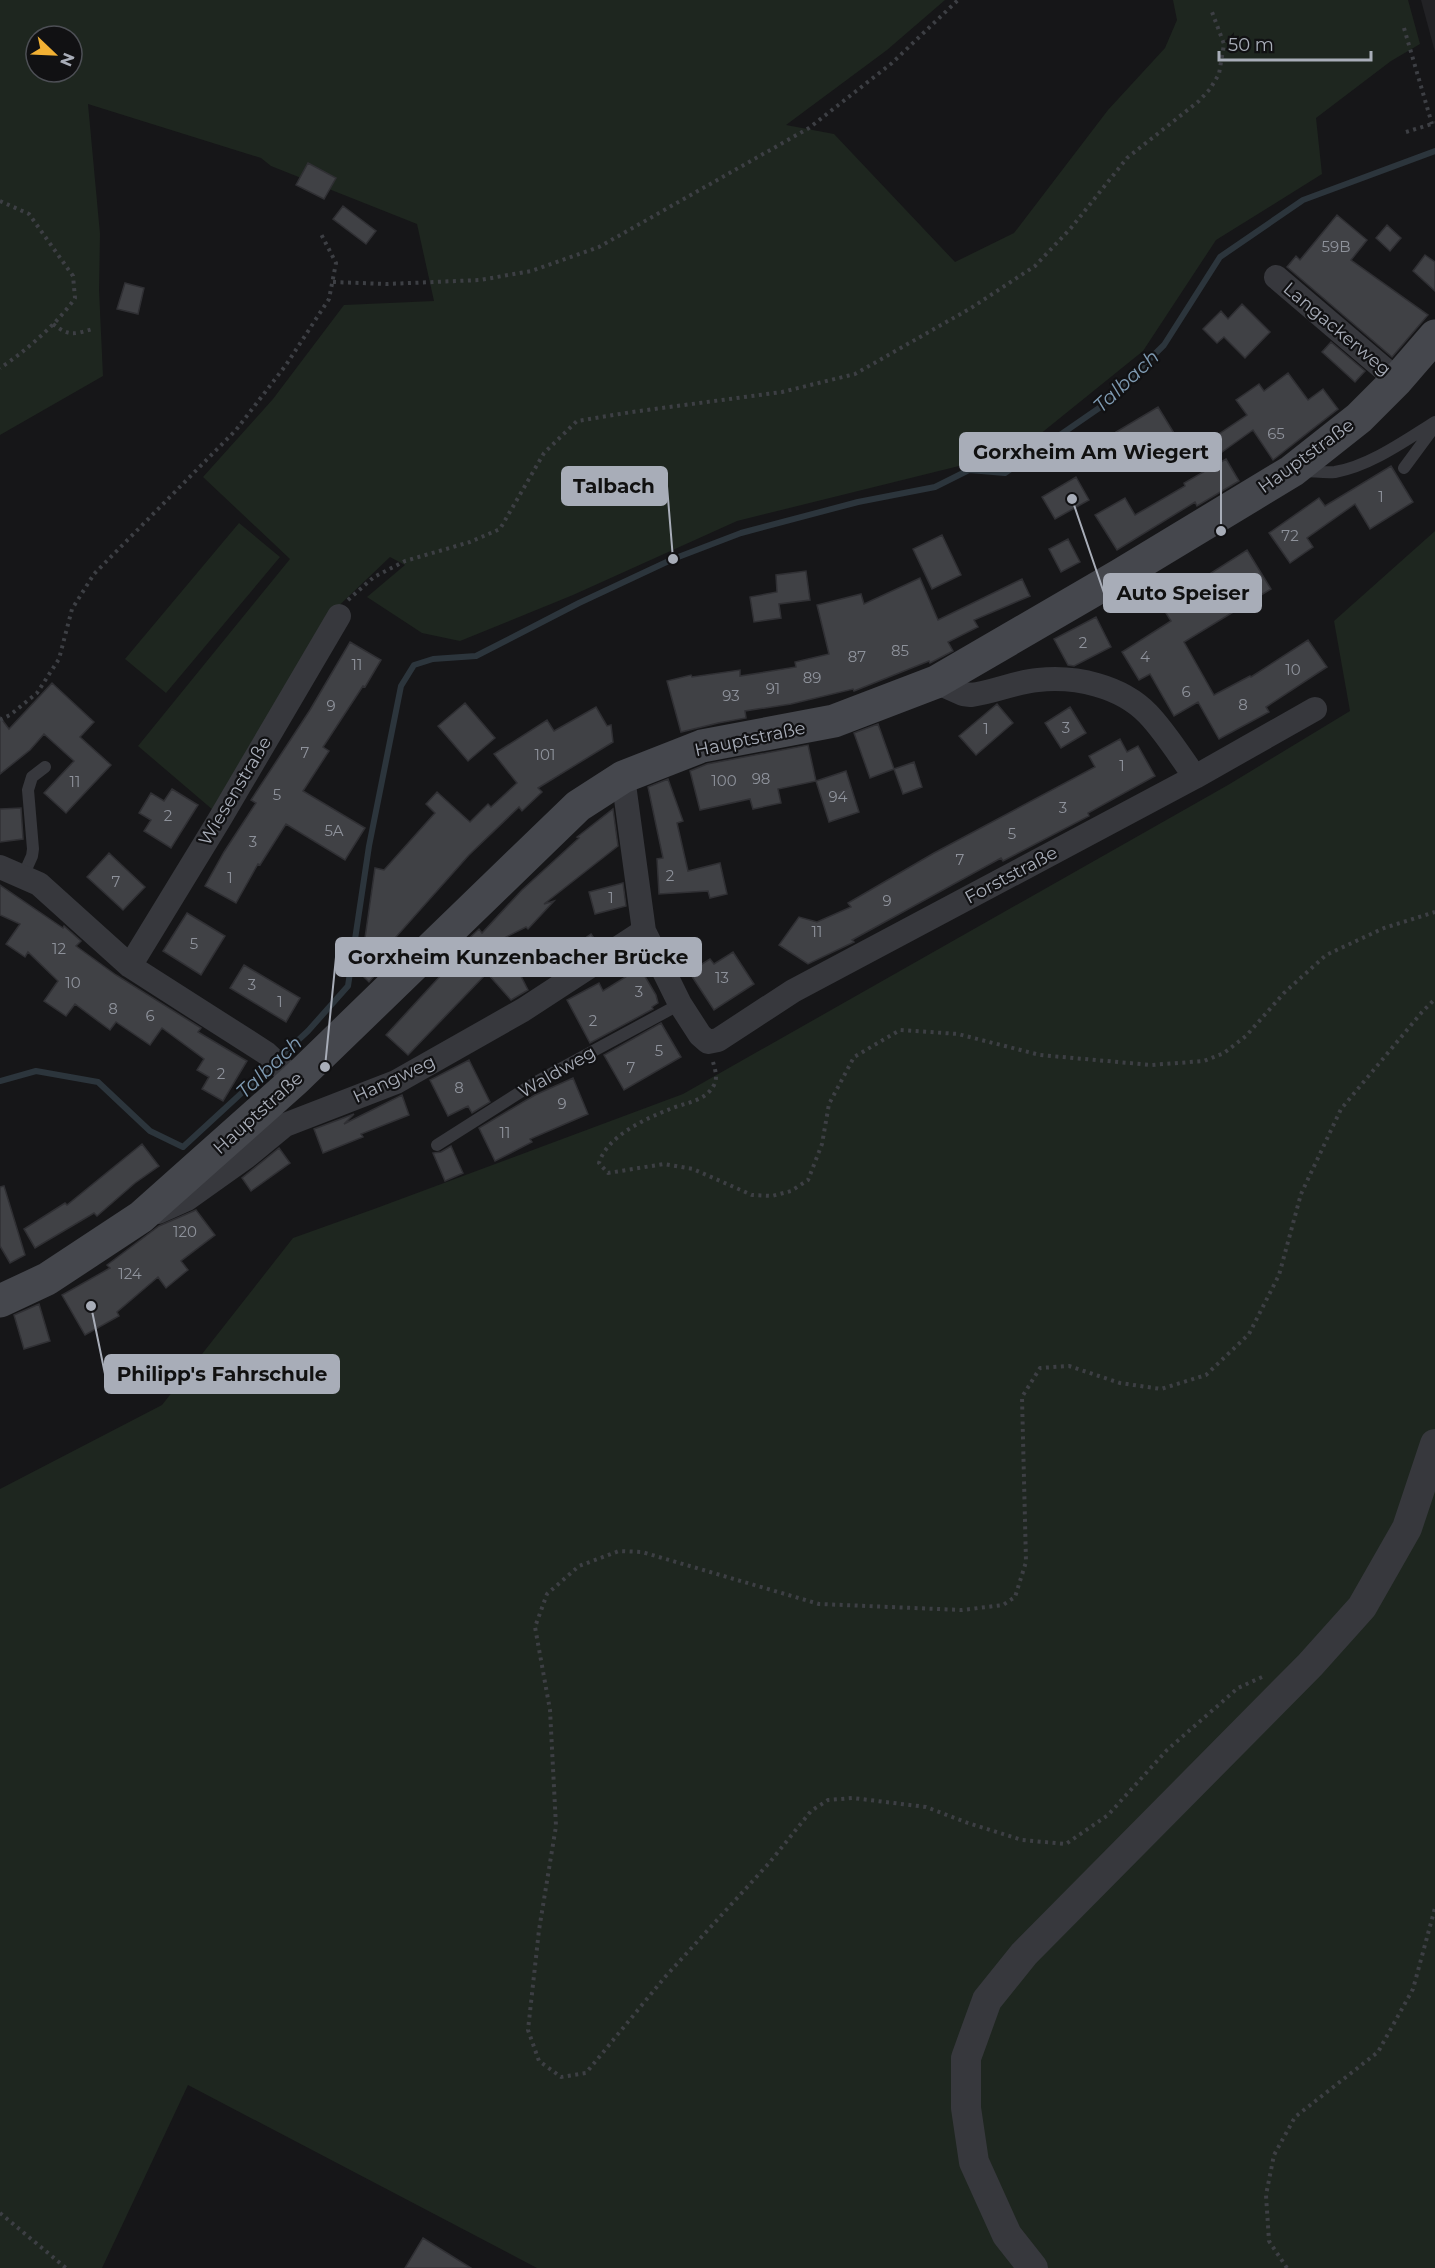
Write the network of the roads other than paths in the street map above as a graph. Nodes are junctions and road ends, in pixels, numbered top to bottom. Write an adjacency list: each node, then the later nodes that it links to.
1 (1276, 278): 3 (street, Langackerweg)
2 (1435, 336): 3 (main road, Hauptstraße)
3 (1397, 380): 6 (main road, Hauptstraße)
4 (1435, 424): 5 (lane); 6 (lane)
5 (1404, 468)
6 (1292, 471): 8 (main road, Hauptstraße)
7 (339, 615): 16 (street, Wiesenstraße)
8 (936, 682): 11 (main road, Hauptstraße); 12 (street)
9 (1315, 709): 12 (street, Forststraße)
10 (45, 767): 14 (lane)
11 (623, 777): 15 (street); 18 (main road, Hauptstraße)
12 (1195, 777): 17 (street, Forststraße)
13 (0, 867): 14 (street)
14 (23, 876): 16 (street)
15 (644, 931): 17 (street); 20 (street, Hangweg)
16 (130, 966): 18 (street)
17 (680, 1004): 19 (lane, Waldweg)
18 (281, 1067): 20 (main road, Hauptstraße)
19 (437, 1145)
20 (141, 1217): 21 (main road, Hauptstraße)
21 (0, 1300)
22 (1435, 1444): 23 (street)
23 (1033, 2268)

